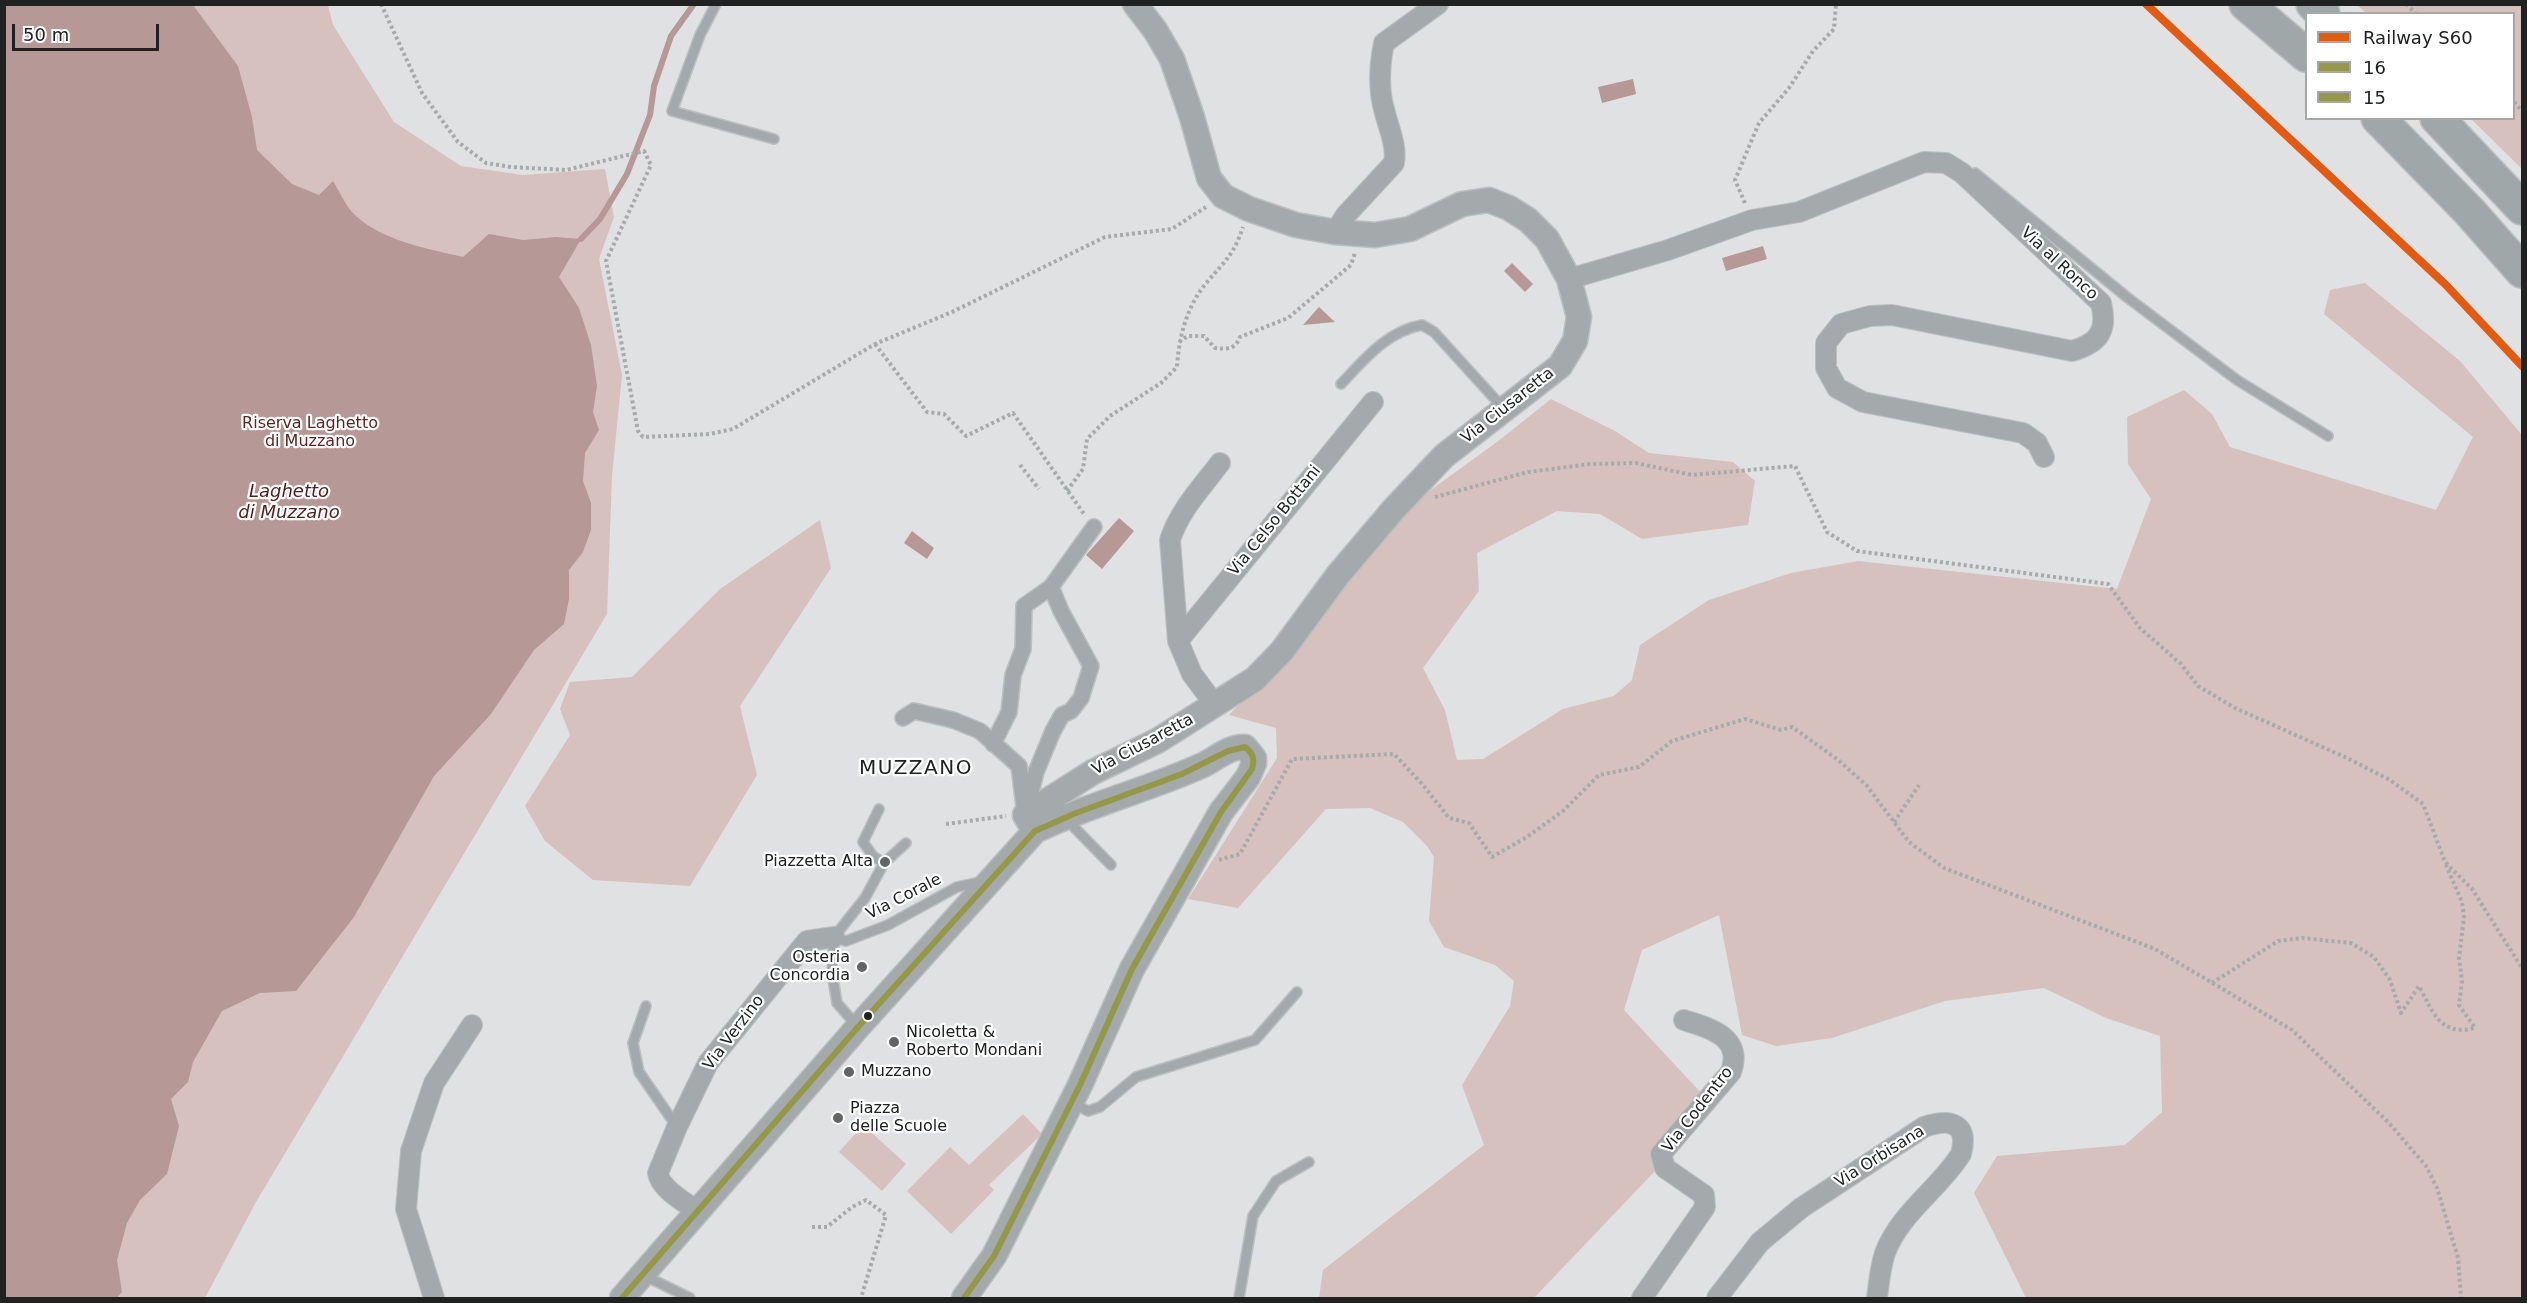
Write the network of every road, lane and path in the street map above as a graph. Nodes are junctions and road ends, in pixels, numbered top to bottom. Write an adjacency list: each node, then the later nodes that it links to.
1 (381, 4): 20 (path)
2 (716, 4): 10 (lane)
3 (1135, 4): 12 (street)
4 (1438, 4): 16 (street)
5 (1836, 4): 15 (path)
6 (2246, 4): 7 (highway)
7 (2305, 52)
8 (2380, 120): 17 (highway)
9 (2439, 120): 13 (highway)
10 (774, 139)
11 (1924, 162): 15 (street); 24 (lane); 25 (street, Via al Ronco)
12 (1223, 196): 14 (street, Via Ciusaretta); 20 (path)
13 (2523, 208)
14 (1249, 209): 16 (street, Via Ciusaretta); 19 (path)
15 (1752, 220): 18 (street)
16 (1346, 233): 18 (street, Via Ciusaretta); 19 (path)
17 (2523, 271)
18 (1569, 279): 23 (street, Via Ciusaretta)
19 (1178, 342): 29 (path)
20 (875, 344): 29 (path)
21 (1341, 384): 23 (lane)
22 (1373, 402): 33 (street, Via Celso Bottani)
23 (1504, 409): 30 (street, Via Ciusaretta)
24 (2328, 436)
25 (2044, 457)
26 (1220, 463): 33 (street)
27 (1020, 465): 28 (path)
28 (1039, 489)
29 (1067, 490): 31 (path)
30 (1394, 509): 34 (street, Via Ciusaretta); 45 (path)
31 (1094, 527): 32 (street)
32 (1051, 587): 36 (street); 41 (street)
33 (1178, 641): 34 (street)
34 (1215, 705): 41 (street, Via Ciusaretta)
35 (903, 718): 36 (street)
36 (993, 744): 41 (street)
37 (1919, 785): 40 (path)
38 (879, 809): 46 (lane)
39 (1063, 817): 41 (street); 47 (lane); 57 (street)
40 (1894, 822): 44 (path); 51 (path)
41 (1030, 823): 42 (path); 48 (street)
42 (946, 824)
43 (906, 843): 46 (lane)
44 (1223, 851)
45 (2445, 862): 50 (path); 51 (path)
46 (884, 864): 49 (lane)
47 (1111, 865)
48 (995, 873): 49 (lane, Via Corale); 56 (street)
49 (834, 937): 56 (lane); 58 (street, Via Verzino)
50 (2523, 968)
51 (2212, 983): 72 (path)
52 (1297, 992): 57 (lane)
53 (646, 1006): 58 (lane)
54 (1684, 1020): 69 (street, Via Codentro)
55 (472, 1025): 64 (street)
56 (858, 1028): 60 (street)
57 (1071, 1102): 63 (street)
58 (677, 1127): 60 (street, Via Verzino)
59 (1309, 1162): 68 (lane)
60 (698, 1211): 62 (street)
61 (812, 1227): 67 (path)
62 (643, 1274): 65 (street); 66 (lane)
63 (962, 1296)
64 (434, 1299)
65 (622, 1299)
66 (690, 1299)
67 (861, 1299)
68 (1239, 1299)
69 (1642, 1299)
70 (1718, 1299): 71 (street, Via Orbisana)
71 (1877, 1299)
72 (2461, 1299)

